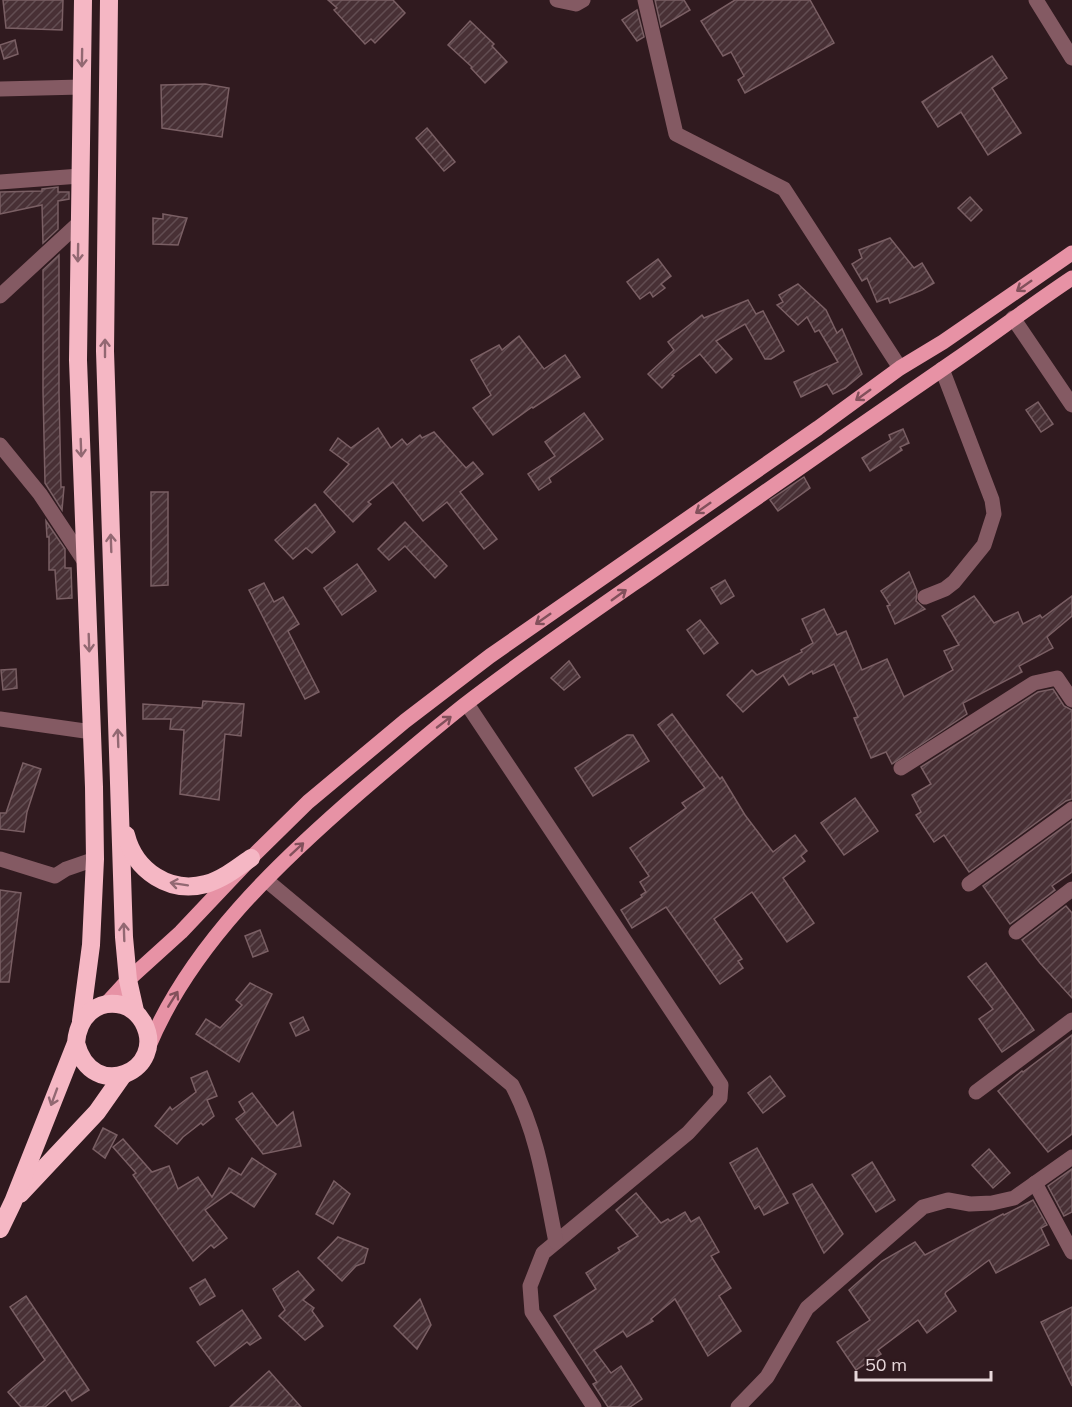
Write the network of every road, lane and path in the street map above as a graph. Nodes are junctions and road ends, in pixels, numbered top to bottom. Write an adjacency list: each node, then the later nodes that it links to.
1 (83, 0): 8 (highway, one-way to 8)
2 (110, 0): 28 (highway, one-way to 2)
3 (557, 0): 4 (street)
4 (583, 0)
5 (645, 0): 17 (street)
6 (1036, 0): 7 (street)
7 (1072, 58)
8 (82, 87): 9 (street); 10 (highway)
9 (0, 89)
10 (80, 176): 11 (street); 12 (highway)
11 (0, 182)
12 (79, 223): 15 (street); 21 (highway, one-way to 21)
13 (1072, 253): 17 (main road, one-way to 17)
14 (1072, 278): 16 (main road)
15 (0, 296)
16 (1012, 318): 18 (main road); 19 (street)
17 (900, 368): 30 (main road, one-way to 30)
18 (942, 369): 22 (street); 24 (main road, one-way to 18)
19 (1072, 405)
20 (0, 445): 21 (street)
21 (85, 562): 26 (highway, one-way to 26)
22 (924, 597)
23 (1072, 700): 27 (street)
24 (467, 704): 33 (main road, one-way to 24); 50 (street)
25 (0, 719): 26 (street)
26 (92, 732): 31 (highway)
27 (901, 768)
28 (120, 795): 30 (highway, one-way to 28); 37 (highway, one-way to 28)
29 (1072, 809): 34 (street)
30 (251, 858): 37 (main road)
31 (95, 859): 32 (street); 41 (highway)
32 (0, 860)
33 (266, 880): 43 (main road, one-way to 33); 50 (street)
34 (969, 884)
35 (1072, 889): 36 (street)
36 (1016, 932)
37 (128, 980): 38 (main road); 39 (highway)
38 (106, 1004): 39 (highway); 41 (highway)
39 (135, 1011): 43 (highway)
40 (1072, 1020): 45 (street)
41 (81, 1021): 42 (highway)
42 (76, 1043): 44 (highway); 48 (highway, one-way to 48)
43 (147, 1051): 44 (highway)
44 (123, 1076): 48 (highway)
45 (976, 1092)
46 (1072, 1156): 47 (street)
47 (1035, 1183): 51 (street); 53 (street)
48 (13, 1202): 49 (highway)
49 (0, 1229)
50 (556, 1242): 52 (street)
51 (1072, 1252)
52 (594, 1407)
53 (738, 1407)

